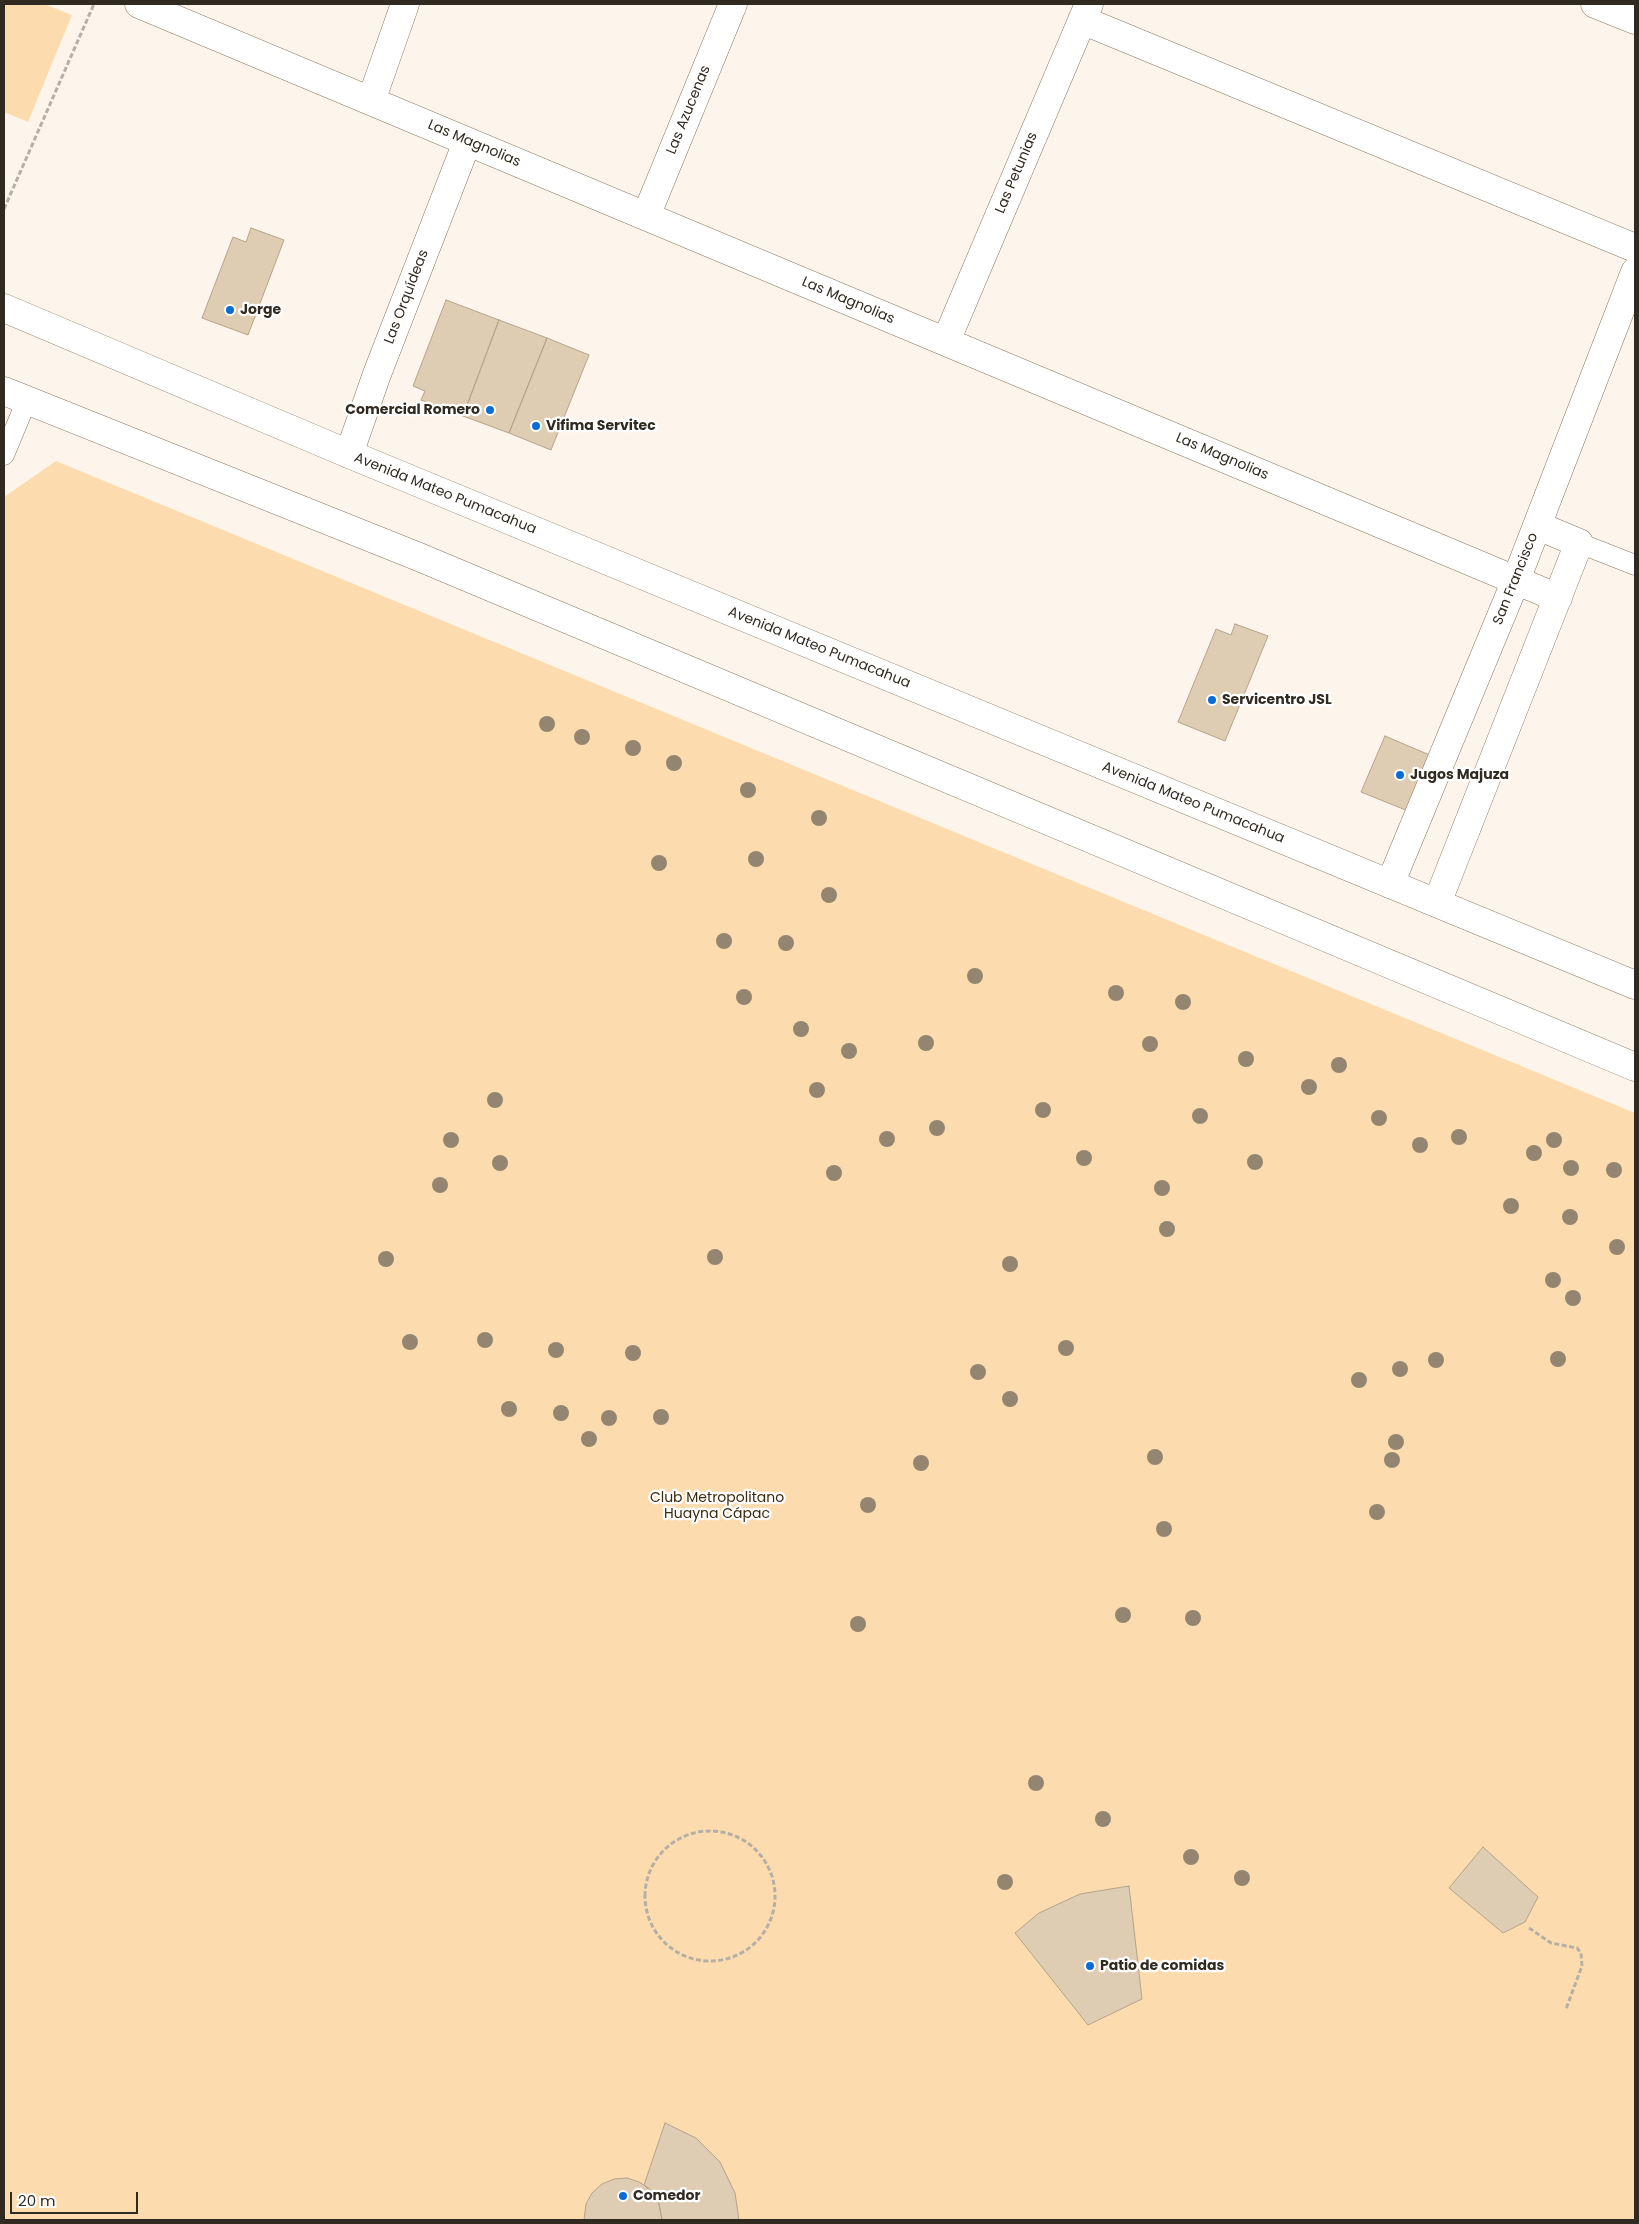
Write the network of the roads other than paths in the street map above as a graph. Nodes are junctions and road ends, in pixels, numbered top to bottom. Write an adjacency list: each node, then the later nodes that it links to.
1 (138, 4): 7 (street, Las Magnolias)
2 (406, 4): 7 (street)
3 (733, 4): 9 (street, Las Azucenas)
4 (1595, 4): 6 (street)
5 (1085, 12): 10 (street); 13 (street, Las Petunias)
6 (1635, 20)
7 (371, 101): 8 (street, Las Magnolias)
8 (467, 142): 9 (street, Las Magnolias); 16 (street, Las Orquídeas)
9 (646, 216): 13 (street, Las Magnolias)
10 (1635, 248)
11 (1635, 272): 17 (street, San Francisco)
12 (4, 308): 16 (street, Avenida Mateo Pumacahua)
13 (946, 341): 20 (street, Las Magnolias)
14 (16, 396): 15 (lane); 25 (street)
15 (4, 454)
16 (350, 454): 22 (street, Avenida Mateo Pumacahua)
17 (1538, 526): 18 (street); 20 (street, San Francisco)
18 (1579, 543): 19 (lane); 21 (street)
19 (1635, 565)
20 (1516, 580): 21 (street, Las Magnolias); 22 (street, San Francisco)
21 (1558, 598): 23 (street)
22 (1390, 884): 23 (street, Avenida Mateo Pumacahua)
23 (1436, 903): 24 (street, Avenida Mateo Pumacahua)
24 (1635, 985)
25 (1635, 1067)

